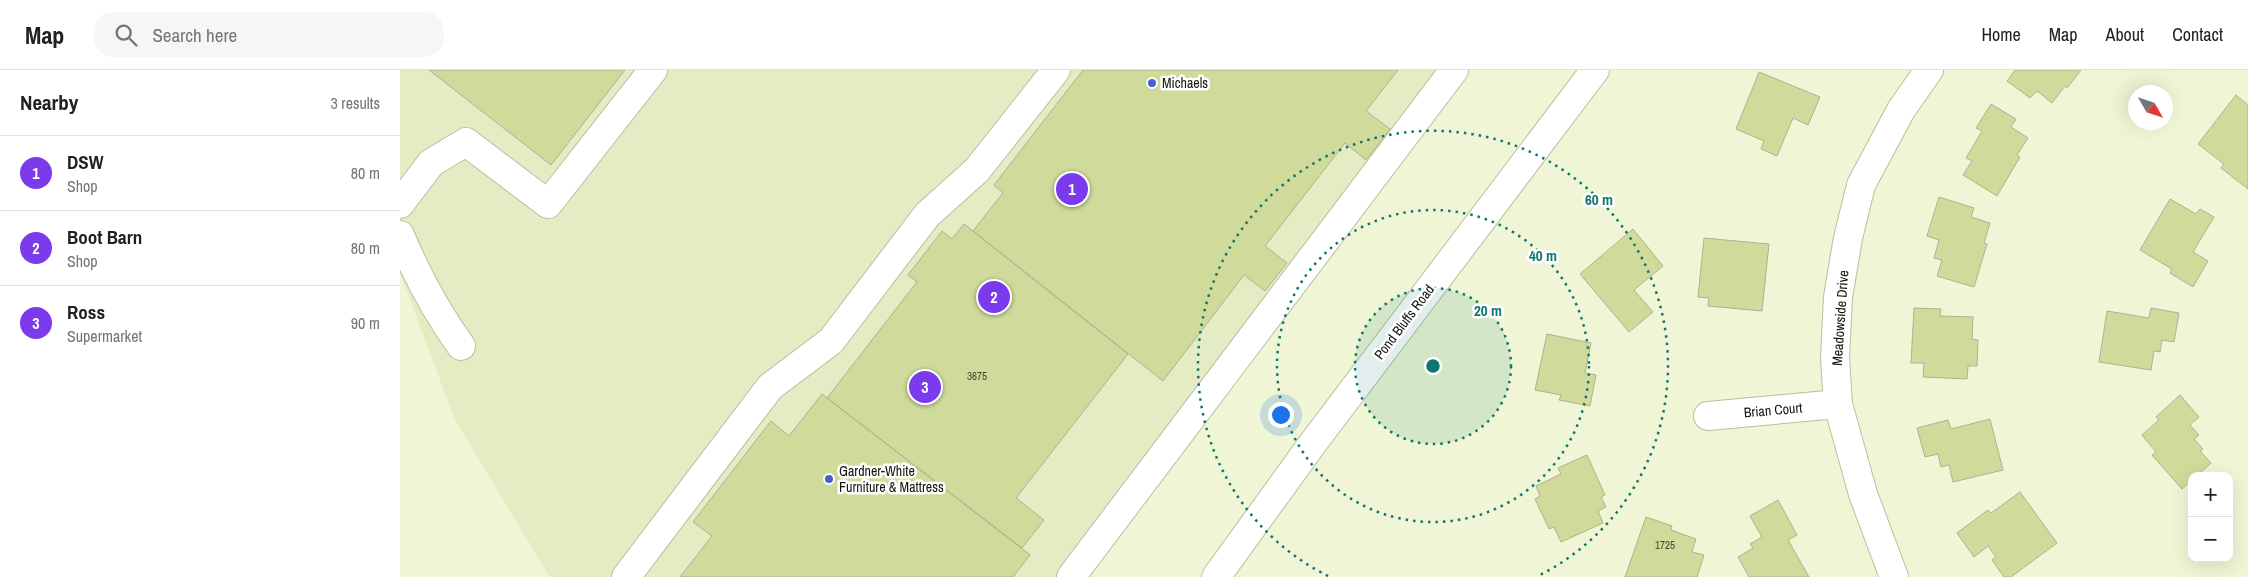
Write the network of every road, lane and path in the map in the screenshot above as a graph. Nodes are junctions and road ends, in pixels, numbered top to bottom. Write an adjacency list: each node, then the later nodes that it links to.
1 (653, 70): 6 (street)
2 (1056, 70): 11 (street)
3 (1454, 70): 12 (street)
4 (1596, 70): 13 (street, Pond Bluffs Road)
5 (1929, 70): 9 (street, Meadowside Drive)
6 (400, 204)
7 (400, 235): 8 (street)
8 (461, 346)
9 (1838, 404): 10 (street, Brian Court); 14 (street, Meadowside Drive)
10 (1708, 416)
11 (626, 577)
12 (1071, 577)
13 (1216, 577)
14 (1894, 577)

